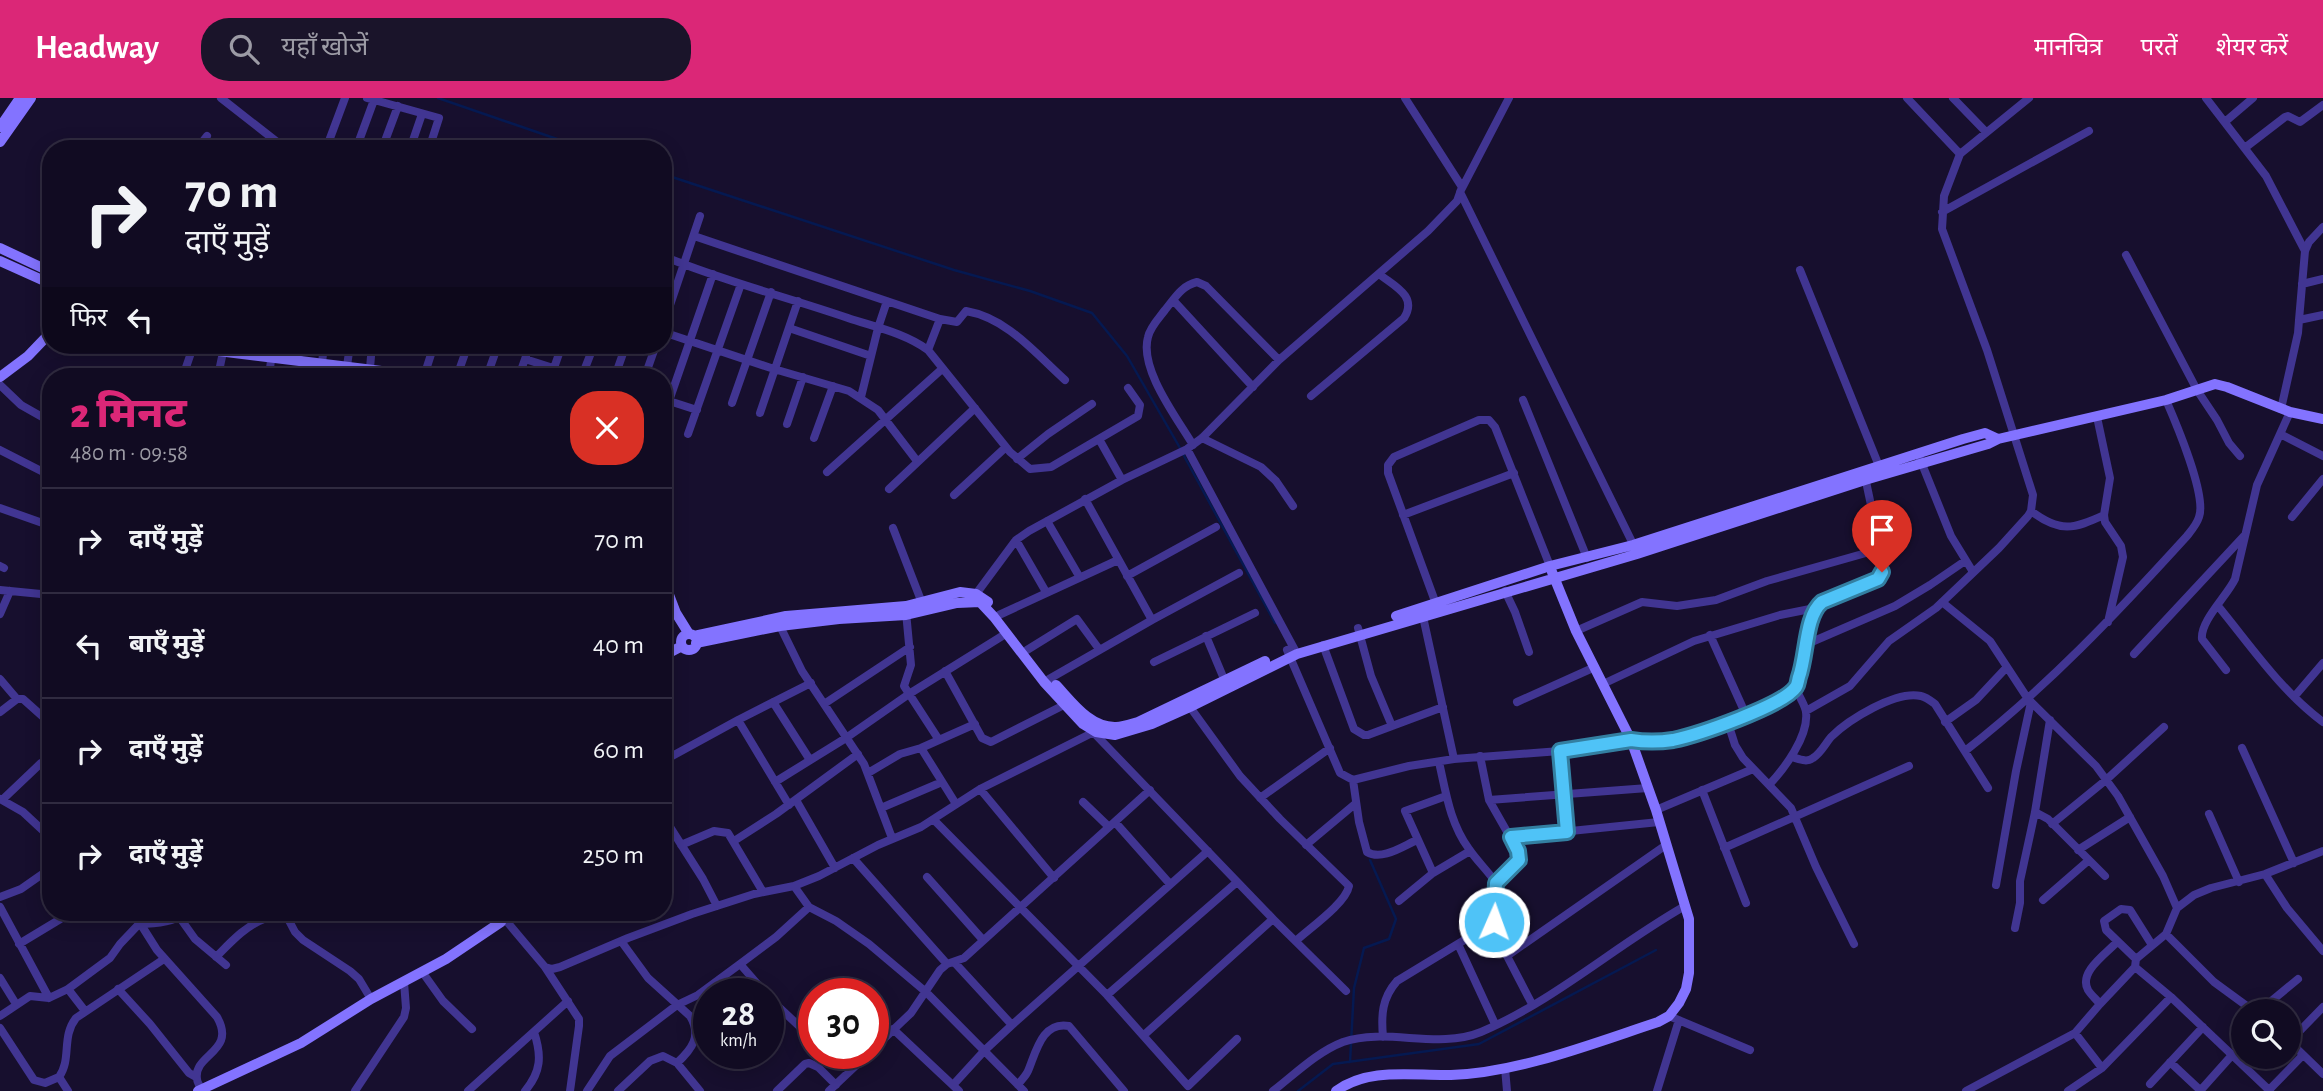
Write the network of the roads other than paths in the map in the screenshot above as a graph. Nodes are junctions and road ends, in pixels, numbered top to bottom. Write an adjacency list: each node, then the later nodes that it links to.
1 (20, 98): 17 (street)
2 (31, 98): 28 (street)
3 (221, 98): 22 (street)
4 (345, 98): 23 (street)
5 (1405, 98): 31 (street)
6 (1509, 98): 31 (street)
7 (1906, 98): 30 (street)
8 (1952, 98): 19 (street)
9 (2206, 98): 16 (street)
10 (2253, 98): 16 (street)
11 (370, 99): 14 (street); 24 (street)
12 (2026, 100): 19 (street)
13 (2323, 105): 29 (street)
14 (398, 106): 15 (street); 25 (street)
15 (422, 114): 26 (street); 27 (street)
16 (2226, 121): 29 (street)
17 (0, 127)
18 (2089, 131): 32 (street)
19 (1986, 132): 30 (street)
20 (207, 136): 21 (street)
21 (204, 140)
22 (275, 140)
23 (330, 140)
24 (358, 140)
25 (385, 140)
26 (413, 140)
27 (432, 140)
28 (0, 142)
29 (2246, 147): 37 (street)
30 (1960, 155): 32 (street)
31 (1460, 192): 45 (street); 149 (street)
32 (1942, 212): 113 (street)
33 (700, 216): 35 (street)
34 (2323, 227): 37 (street)
35 (694, 236): 41 (street); 54 (street)
36 (0, 248): 42 (street)
37 (2305, 251): 49 (street)
38 (2126, 255): 95 (street)
39 (672, 260): 41 (street)
40 (0, 261): 47 (street)
41 (684, 265): 44 (street); 51 (street)
42 (42, 268)
43 (1800, 270): 126 (street)
44 (713, 274): 48 (street); 62 (street)
45 (1378, 274): 78 (street); 96 (street)
46 (2323, 279): 49 (street)
47 (42, 280)
48 (741, 284): 50 (street); 63 (street)
49 (2302, 284): 57 (street)
50 (771, 292): 52 (street); 77 (street)
51 (672, 300)
52 (797, 300): 58 (street); 59 (street)
53 (1173, 300): 78 (street); 93 (street); 119 (street)
54 (887, 301): 56 (street); 59 (street)
55 (2323, 315): 57 (street)
56 (940, 318): 64 (street); 89 (street)
57 (2299, 320): 105 (street)
58 (789, 328): 73 (street); 85 (street)
59 (878, 328): 64 (street); 73 (street)
60 (672, 335): 62 (street)
61 (42, 341): 87 (street)
62 (690, 341): 63 (street); 90 (street)
63 (718, 350): 77 (street); 104 (street)
64 (928, 350): 86 (street)
65 (258, 354): 74 (street)
66 (272, 354): 74 (street)
67 (299, 354): 75 (street)
68 (323, 354): 79 (street)
69 (349, 354): 80 (street)
70 (371, 354): 82 (street)
71 (527, 354): 76 (street)
72 (559, 354): 84 (street)
73 (871, 356): 97 (street)
74 (271, 357): 75 (street); 81 (street)
75 (298, 359): 79 (street)
76 (525, 359): 83 (street); 84 (street)
77 (747, 359): 85 (street); 101 (street)
78 (1279, 360): 93 (street)
79 (322, 363): 80 (street)
80 (347, 366): 82 (street)
81 (270, 368)
82 (370, 368)
83 (522, 368)
84 (554, 368)
85 (774, 369): 88 (street); 106 (street)
86 (942, 369): 103 (street); 110 (street)
87 (0, 377)
88 (803, 377): 92 (street); 111 (street)
89 (1065, 380)
90 (672, 385)
91 (0, 386): 107 (street)
92 (833, 386): 97 (street); 115 (street)
93 (1253, 387): 116 (street)
94 (1128, 388): 117 (street)
95 (2197, 390): 99 (street); 105 (street); 121 (street)
96 (1311, 396)
97 (860, 397): 110 (street)
98 (1523, 400): 150 (street)
99 (2166, 400): 108 (street); 177 (street)
100 (672, 402): 104 (street)
101 (732, 403)
102 (1093, 404): 124 (street)
103 (975, 408): 118 (street); 125 (street)
104 (697, 410): 112 (street)
105 (2286, 410): 109 (street); 114 (street)
106 (760, 413)
107 (42, 417)
108 (2096, 417): 113 (street); 140 (street)
109 (2323, 419)
110 (885, 421): 125 (street); 128 (street)
111 (787, 424)
112 (688, 433)
113 (2012, 435): 123 (street); 138 (street)
114 (2280, 435): 122 (street); 146 (street)
115 (814, 438)
116 (1202, 438): 119 (street); 136 (street)
117 (1099, 439): 124 (street); 132 (street)
118 (1006, 447): 124 (street); 134 (street)
119 (1190, 447): 132 (street); 191 (street)
120 (0, 450): 127 (street)
121 (2240, 456)
122 (2323, 456)
123 (1920, 458): 126 (street); 130 (street); 153 (street)
124 (1017, 459)
125 (916, 461): 133 (street)
126 (1879, 466): 130 (street)
127 (42, 471)
128 (827, 472)
129 (1514, 473): 139 (street); 139 (street); 154 (street)
130 (1864, 475): 148 (street); 149 (street)
131 (2323, 479): 141 (street)
132 (1122, 480): 135 (street)
133 (889, 489)
134 (954, 495)
135 (1086, 499): 142 (street); 152 (street)
136 (1293, 506)
137 (0, 508): 143 (street)
138 (2031, 511): 140 (street); 155 (street)
139 (1402, 515): 167 (street)
140 (2104, 515): 177 (street)
141 (2292, 517)
142 (1047, 521): 147 (street); 157 (street)
143 (42, 523)
144 (1216, 527): 158 (street)
145 (893, 528): 166 (street)
146 (2246, 534): 168 (street); 193 (street)
147 (1016, 540): 162 (street); 164 (street)
148 (1880, 549): 170 (street); 180 (street)
149 (1635, 550): 151 (street)
150 (1587, 558): 151 (street); 154 (street)
151 (1603, 559): 154 (street)
152 (1118, 560): 157 (street); 158 (street)
153 (1965, 561): 155 (street); 185 (street)
154 (1552, 572): 161 (street); 167 (street); 180 (street)
155 (1973, 572): 165 (street)
156 (1239, 573): 176 (street)
157 (1079, 576): 162 (street)
158 (1126, 576): 176 (street)
159 (0, 590): 160 (street)
160 (10, 591): 163 (street); 174 (street)
161 (1505, 591): 172 (street); 192 (street)
162 (1046, 592): 175 (street)
163 (42, 594)
164 (976, 594): 166 (street); 175 (street)
165 (1942, 602): 197 (street); 216 (street)
166 (922, 603): 171 (street)
167 (1436, 604): 172 (street)
168 (2218, 606): 198 (street); 207 (street)
169 (672, 608): 184 (street)
170 (1815, 608): 182 (street); 185 (street)
171 (906, 610): 178 (street); 181 (street); 184 (street); 187 (street)
172 (1422, 612): 179 (street); 215 (street)
173 (1255, 613): 183 (street)
174 (0, 614)
175 (999, 615): 189 (street)
176 (1152, 620): 188 (street)
177 (2108, 622): 211 (street)
178 (780, 626): 184 (street); 203 (street)
179 (1359, 631): 186 (street); 191 (street); 226 (street)
180 (1576, 631): 196 (street)
181 (1006, 633): 199 (street); 213 (street)
182 (1710, 635): 204 (street); 219 (street)
183 (1206, 636): 194 (street); 202 (street)
184 (693, 637): 190 (street)
185 (1807, 644): 205 (street)
186 (1323, 645): 191 (street); 226 (street)
187 (910, 647): 206 (street); 212 (street)
188 (1099, 649): 189 (street); 201 (street)
189 (1027, 650): 201 (street)
190 (672, 651)
191 (1292, 652): 202 (street); 214 (street); 233 (street)
192 (1529, 652)
193 (2134, 654)
194 (1154, 662)
195 (2323, 663): 207 (street)
196 (1595, 667): 204 (street); 210 (street)
197 (2006, 668): 211 (street); 222 (street)
198 (2226, 670)
199 (945, 671): 206 (street); 225 (street)
200 (0, 679): 208 (street)
201 (1049, 679): 228 (street)
202 (1224, 679): 228 (street)
203 (811, 683): 209 (street); 212 (street)
204 (1603, 684): 231 (street)
205 (1796, 687): 216 (street); 219 (street)
206 (909, 694): 229 (street); 230 (street)
207 (2294, 697): 223 (street)
208 (17, 699): 217 (street); 218 (street)
209 (772, 702): 221 (street); 242 (street)
210 (1517, 702)
211 (2031, 702): 220 (street); 236 (street); 306 (street)
212 (824, 704): 229 (street)
213 (1065, 705): 225 (street); 228 (street)
214 (1190, 707): 228 (street); 260 (street)
215 (1443, 707): 226 (street); 241 (street)
216 (1806, 711): 240 (street)
217 (0, 712)
218 (42, 715)
219 (1746, 715): 224 (street)
220 (2048, 717): 248 (street); 269 (street)
221 (738, 720): 238 (street); 250 (street)
222 (1945, 722): 236 (street); 240 (street)
223 (2323, 722)
224 (1728, 723): 231 (street); 246 (street)
225 (975, 724): 230 (street)
226 (1392, 726)
227 (2164, 727): 248 (street)
228 (1098, 730): 255 (street); 256 (street)
229 (846, 738): 237 (street); 242 (street)
230 (939, 740): 232 (street)
231 (1631, 740): 235 (street); 253 (street)
232 (921, 748): 247 (street); 251 (street)
233 (1330, 748): 249 (street); 260 (street)
234 (2242, 748): 294 (street)
235 (1560, 751): 239 (street); 258 (street)
236 (1965, 751): 254 (street)
237 (858, 754): 247 (street); 263 (street)
238 (672, 756)
239 (1480, 756): 241 (street); 262 (street)
240 (1792, 757): 252 (street)
241 (1454, 759): 243 (street)
242 (810, 760): 250 (street)
243 (1439, 762): 249 (street); 259 (street)
244 (42, 764): 261 (street)
245 (1909, 766): 272 (street)
246 (1753, 769): 252 (street); 257 (street)
247 (868, 773): 267 (street)
248 (2106, 779): 271 (street); 275 (street)
249 (1353, 780): 266 (street)
250 (775, 782): 263 (street)
251 (942, 782): 265 (street); 267 (street)
252 (1769, 785): 272 (street)
253 (1648, 788): 258 (street); 268 (street)
254 (1988, 788)
255 (980, 789): 265 (street); 301 (street)
256 (1150, 790): 276 (street); 289 (street)
257 (1702, 790): 268 (street); 287 (street)
258 (1563, 795): 262 (street); 279 (street)
259 (1446, 796): 282 (street); 290 (street)
260 (1260, 797): 285 (street)
261 (1, 800): 277 (street)
262 (1489, 800): 280 (street)
263 (792, 802): 283 (street); 295 (street)
264 (1083, 802): 276 (street)
265 (956, 804): 273 (street)
266 (1355, 804): 282 (street); 285 (street)
267 (881, 808): 281 (street)
268 (1656, 810): 274 (street)
269 (2035, 812): 275 (street); 330 (street)
270 (2209, 814): 303 (street)
271 (2130, 817): 288 (street); 317 (street)
272 (1797, 818): 287 (street); 338 (street)
273 (934, 820): 281 (street); 318 (street)
274 (1659, 822): 279 (street); 286 (street)
275 (2052, 824): 288 (street)
276 (1112, 825): 301 (street); 305 (street)
277 (42, 827)
278 (672, 830): 284 (street)
279 (1567, 832): 280 (street)
280 (1511, 837): 304 (street)
281 (892, 838): 292 (street)
282 (1417, 840): 296 (street)
283 (734, 841): 284 (street); 308 (street)
284 (681, 845): 313 (street)
285 (1306, 845): 333 (street)
286 (1666, 845): 314 (street); 341 (street)
287 (1724, 848): 312 (street)
288 (2078, 850): 293 (street)
289 (1208, 851): 302 (street); 305 (street)
290 (1470, 851): 296 (street); 304 (street)
291 (2323, 851): 294 (street)
292 (853, 858): 295 (street); 346 (street)
293 (2089, 860): 299 (street); 310 (street)
294 (2294, 863): 298 (street)
295 (835, 867): 307 (street)
296 (1433, 873): 311 (street)
297 (42, 874): 309 (street)
298 (2264, 874): 303 (street); 340 (street)
299 (2105, 876)
300 (927, 877): 332 (street)
301 (1054, 878): 318 (street)
302 (1237, 881): 319 (street); 359 (street)
303 (2239, 882): 317 (street)
304 (1496, 883): 328 (street)
305 (1170, 884): 348 (street)
306 (1996, 885)
307 (794, 886): 308 (street); 316 (street)
308 (763, 892): 313 (street)
309 (0, 897)
310 (2043, 900)
311 (1399, 901)
312 (1746, 903)
313 (717, 906): 334 (street)
314 (1685, 906): 368 (street); 374 (street)
315 (0, 907): 336 (street)
316 (809, 907): 345 (street); 358 (street)
317 (2177, 908): 331 (street)
318 (1021, 909): 332 (street); 348 (street)
319 (1273, 919): 333 (street); 386 (street)
320 (57, 921): 336 (street)
321 (138, 921): 329 (street)
322 (169, 921): 329 (street)
323 (182, 921): 342 (street)
324 (258, 921): 342 (street)
325 (291, 921): 362 (street)
326 (498, 921): 350 (street)
327 (509, 921): 349 (street)
328 (1494, 922): 337 (street); 341 (street)
329 (139, 924): 343 (street); 355 (street)
330 (2014, 928)
331 (2166, 934): 339 (street); 363 (street)
332 (983, 940): 346 (street)
333 (1297, 940): 357 (street)
334 (621, 941): 349 (street); 369 (street)
335 (2117, 942): 339 (street); 344 (street); 366 (street)
336 (19, 944): 361 (street)
337 (1458, 944): 375 (street); 387 (street)
338 (1854, 944)
339 (2152, 945): 344 (street)
340 (2323, 951)
341 (1507, 956): 368 (street)
342 (216, 957): 347 (street)
343 (164, 958): 356 (street); 403 (street)
344 (2135, 963): 360 (street); 366 (street)
345 (740, 964): 352 (street); 369 (street)
346 (951, 964): 358 (street); 377 (street)
347 (226, 965)
348 (1077, 965): 359 (street); 377 (street)
349 (545, 967): 365 (street)
350 (423, 973): 354 (street); 380 (street)
351 (0, 978): 367 (street)
352 (752, 978)
353 (2298, 979): 364 (street)
354 (404, 982): 362 (street); 413 (street)
355 (68, 989): 361 (street); 371 (street)
356 (118, 989): 371 (street); 403 (street)
357 (1346, 990)
358 (926, 992): 381 (street); 389 (street)
359 (1107, 995): 386 (street)
360 (2171, 997): 378 (street); 397 (street)
361 (49, 998): 367 (street)
362 (371, 999): 410 (street)
363 (2236, 999)
364 (2273, 999)
365 (568, 1001): 383 (street); 416 (street)
366 (2100, 1003): 385 (street)
367 (16, 1004): 373 (street)
368 (1532, 1004): 375 (street)
369 (677, 1005): 395 (street); 417 (street)
370 (2323, 1007): 382 (street)
371 (85, 1011): 402 (street)
372 (784, 1011): 376 (street)
373 (0, 1016)
374 (1674, 1018): 390 (street); 396 (street); 425 (street)
375 (1495, 1024): 387 (street)
376 (798, 1025)
377 (1012, 1025): 389 (street)
378 (2203, 1027): 391 (street); 394 (street)
379 (0, 1028): 404 (street)
380 (472, 1029)
381 (893, 1029): 384 (street); 406 (street)
382 (2301, 1030)
383 (534, 1032): 414 (street); 415 (street)
384 (889, 1033)
385 (2076, 1033): 397 (street); 426 (street)
386 (1144, 1035): 408 (street)
387 (1383, 1037): 422 (street)
388 (1237, 1039): 408 (street)
389 (985, 1050): 406 (street); 407 (street)
390 (1750, 1050)
391 (2231, 1054)
392 (2303, 1055): 401 (street); 429 (street)
393 (2231, 1056): 428 (street)
394 (2170, 1062): 405 (street); 428 (street)
395 (677, 1063): 418 (street); 419 (street)
396 (1505, 1068): 423 (street); 424 (street)
397 (2102, 1068): 427 (street)
398 (848, 1069): 400 (street)
399 (2246, 1069): 429 (street)
400 (850, 1071): 409 (street)
401 (2323, 1074)
402 (59, 1077): 404 (street); 412 (street)
403 (196, 1077): 410 (street)
404 (34, 1080): 411 (street)
405 (2150, 1084)
406 (956, 1088)
407 (1021, 1088): 421 (street)
408 (1190, 1088)
409 (833, 1089): 420 (street)
410 (204, 1090)
411 (36, 1091)
412 (68, 1091)
413 (355, 1091)
414 (468, 1091)
415 (525, 1091)
416 (570, 1091)
417 (587, 1091)
418 (618, 1091)
419 (700, 1091)
420 (777, 1091)
421 (1124, 1091)
422 (1273, 1091)
423 (1336, 1091)
424 (1507, 1091)
425 (1657, 1091)
426 (1966, 1091)
427 (2068, 1091)
428 (2200, 1091)
429 (2269, 1091)

